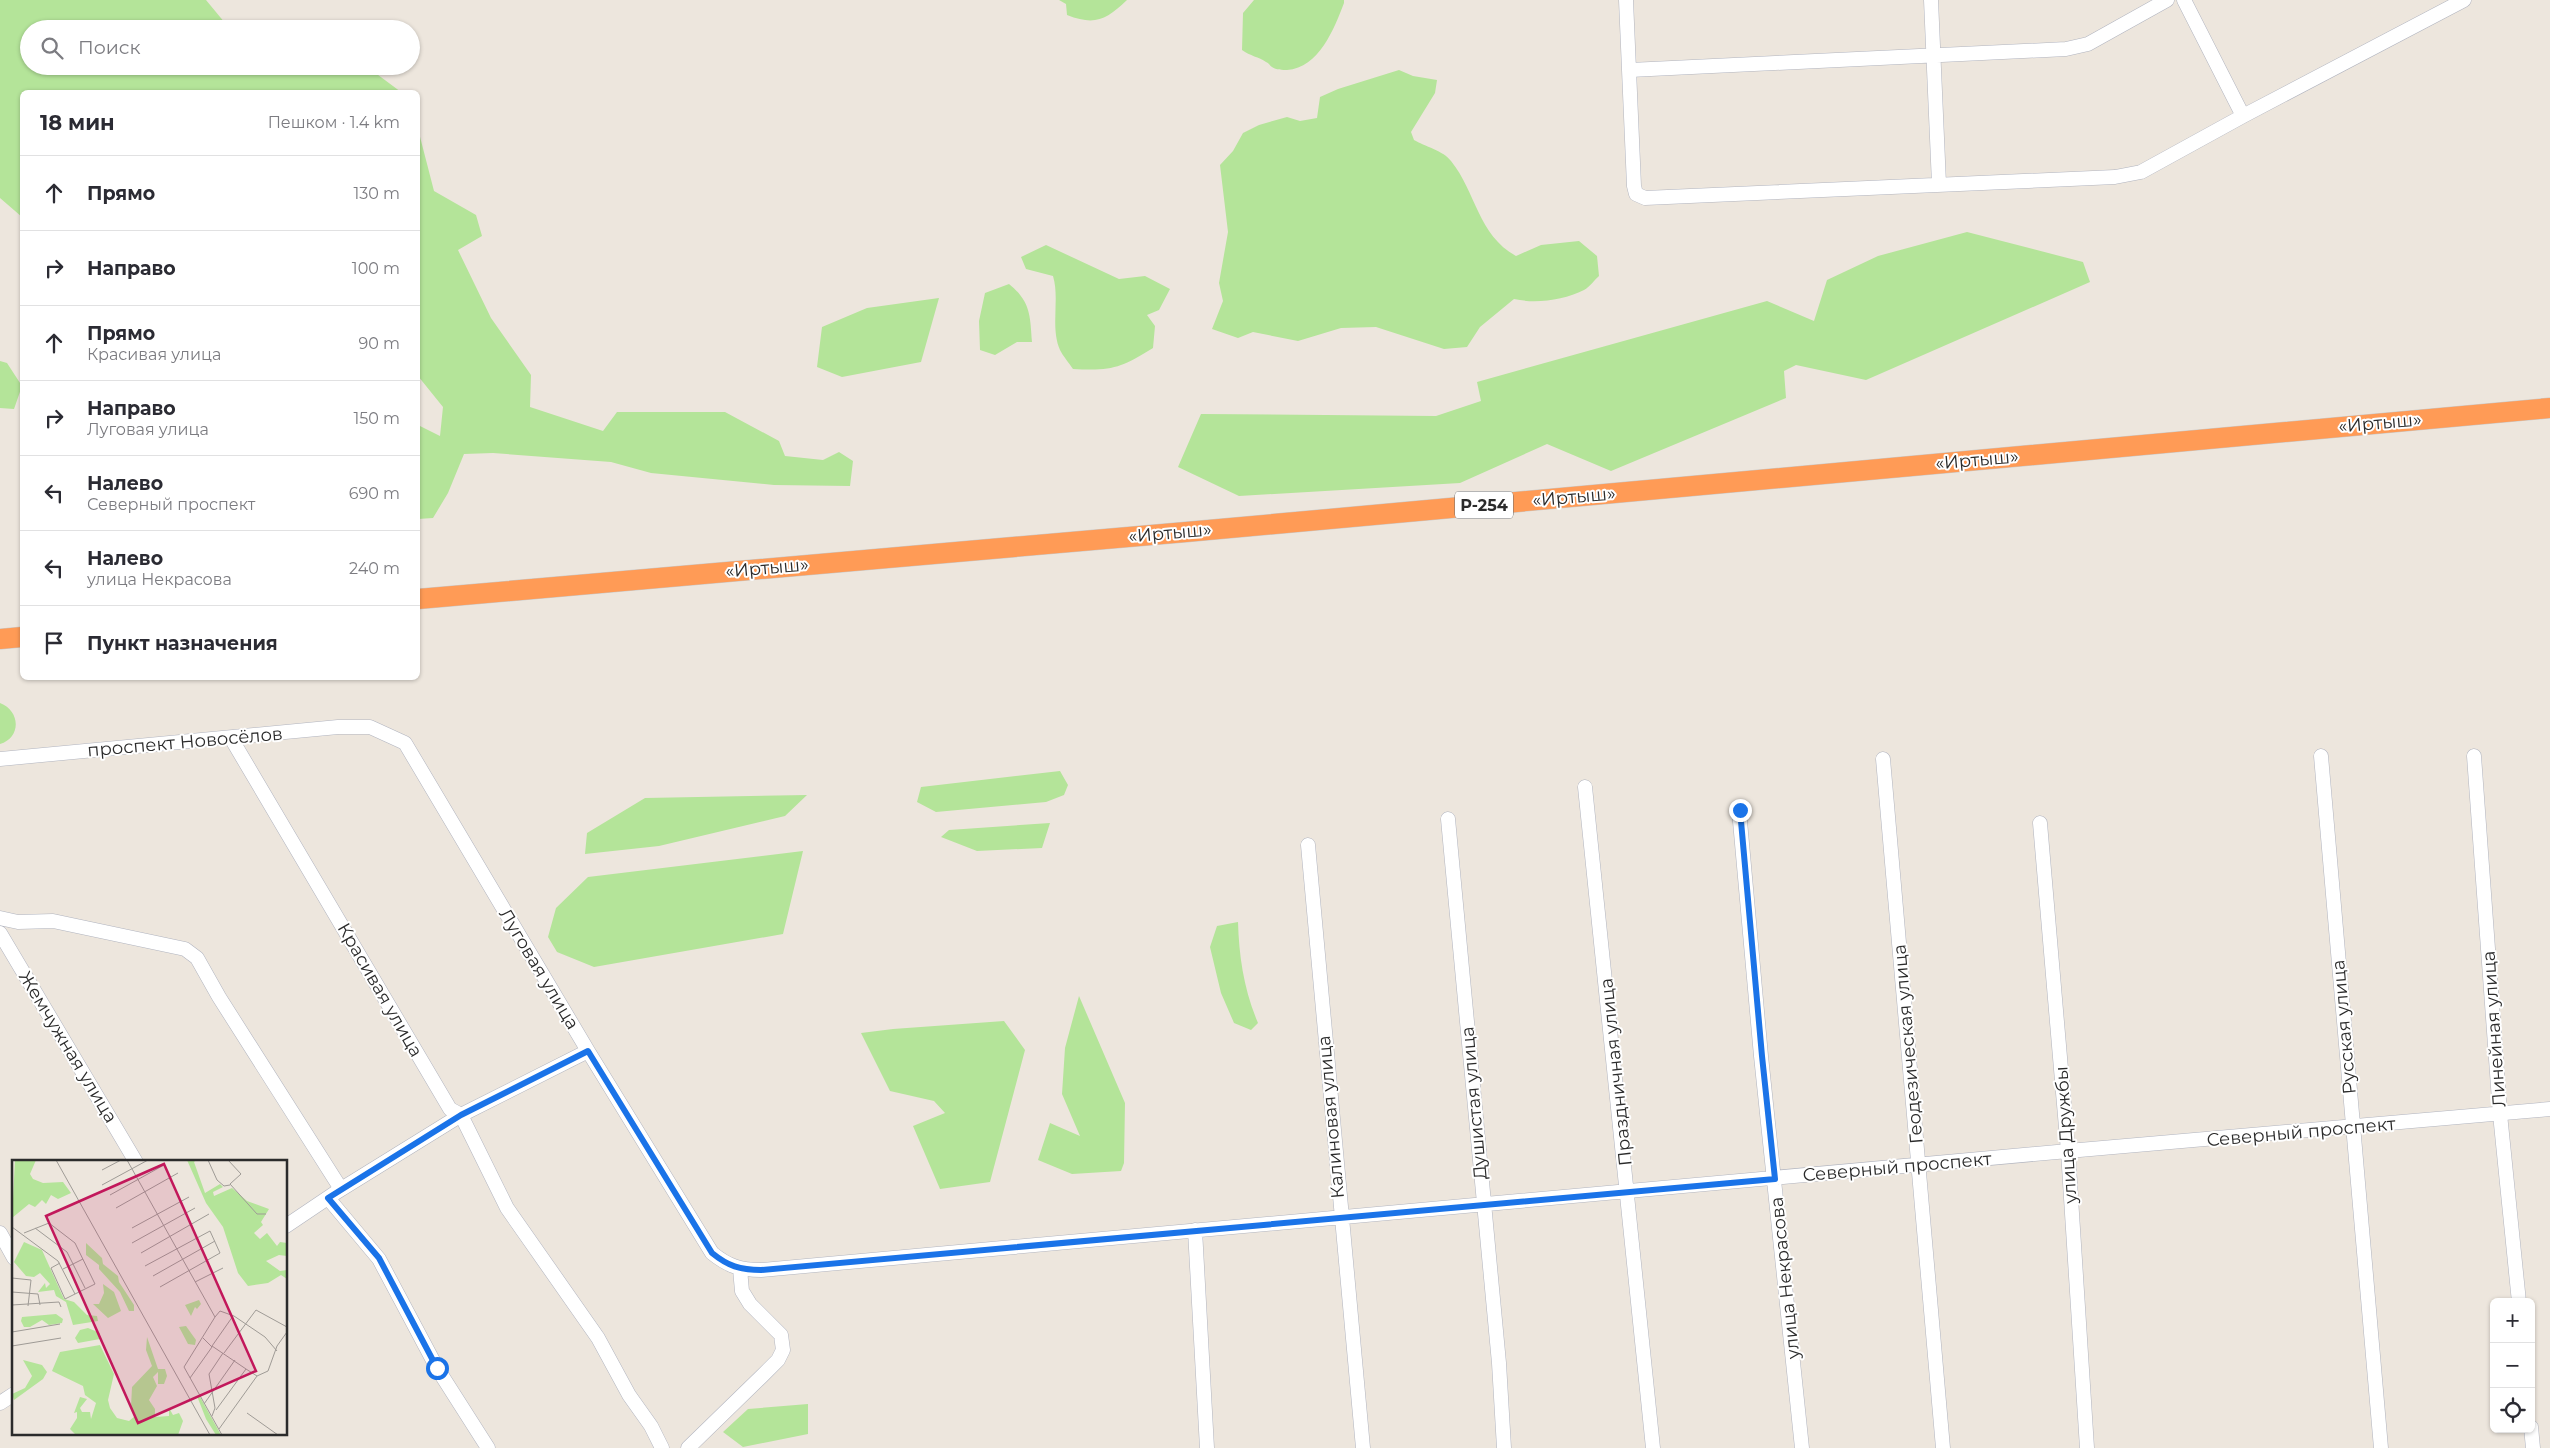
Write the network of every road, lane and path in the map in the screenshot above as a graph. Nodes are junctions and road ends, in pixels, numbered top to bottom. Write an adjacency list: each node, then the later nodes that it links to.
1 (1626, 0): 7 (street)
2 (1931, 0): 6 (street)
3 (2167, 0): 6 (street)
4 (2184, 0): 8 (street)
5 (2464, 0): 8 (street)
6 (1934, 57): 7 (street); 9 (street)
7 (1630, 70): 9 (street)
8 (2242, 116): 9 (street)
9 (1939, 184)
10 (2550, 408): 11 (highway, «Иртыш» / Р-254)
11 (420, 599)
12 (20, 636): 13 (highway)
13 (0, 638)
14 (370, 727): 15 (street, проспект Новосёлов); 27 (street, Луговая улица)
15 (231, 738): 18 (street, проспект Новосёлов); 30 (street, Красивая улица)
16 (2321, 756): 31 (street, Русская улица)
17 (2474, 756): 29 (street, Линейная улица)
18 (0, 759)
19 (1883, 759): 34 (street, Геодезическая улица)
20 (1586, 787): 37 (street, Праздничная улица)
21 (1740, 810): 35 (street, улица Некрасова)
22 (1448, 819): 39 (street, Душистая улица)
23 (2040, 823): 32 (street, улица Дружбы)
24 (1308, 845): 40 (street, Калиновая улица)
25 (0, 918): 36 (street)
26 (0, 933): 33 (street, Жемчужная улица)
27 (588, 1051): 30 (street); 44 (street, Луговая улица)
28 (2550, 1110): 29 (street, Северный проспект)
29 (2500, 1114): 31 (street, Северный проспект); 47 (street, Линейная улица)
30 (461, 1115): 36 (street); 52 (street)
31 (2352, 1128): 32 (street, Северный проспект); 61 (street, Русская улица)
32 (2068, 1151): 34 (street, Северный проспект); 60 (street, улица Дружбы)
33 (135, 1160)
34 (1919, 1166): 35 (street, Северный проспект); 59 (street, Геодезическая улица)
35 (1775, 1179): 37 (street, Северный проспект); 58 (street, улица Некрасова)
36 (341, 1189): 38 (street)
37 (1628, 1191): 39 (street, Северный проспект); 57 (street, Праздничная улица)
38 (328, 1198): 41 (street); 51 (street)
39 (1483, 1204): 40 (street, Северный проспект); 56 (street, Душистая улица)
40 (1340, 1217): 42 (street, Северный проспект); 55 (street, Калиновая улица)
41 (288, 1225)
42 (1195, 1230): 46 (street, Северный проспект); 54 (street)
43 (0, 1233): 45 (street)
44 (712, 1253): 46 (street, Северный проспект)
45 (12, 1254)
46 (740, 1268): 53 (street)
47 (2519, 1298)
48 (12, 1395): 49 (street)
49 (0, 1402)
50 (2532, 1433): 62 (street)
51 (488, 1448)
52 (662, 1448)
53 (688, 1448)
54 (1207, 1448)
55 (1363, 1448)
56 (1504, 1448)
57 (1653, 1448)
58 (1802, 1448)
59 (1943, 1448)
60 (2087, 1448)
61 (2381, 1448)
62 (2533, 1448)

